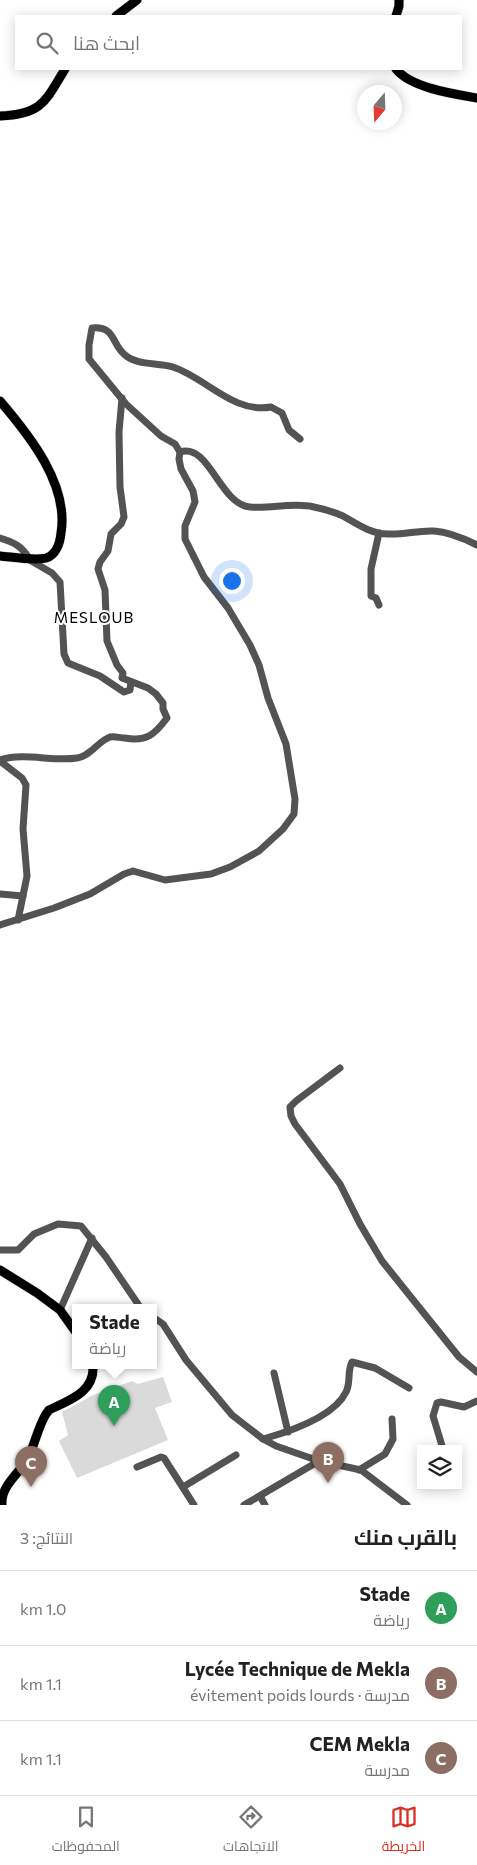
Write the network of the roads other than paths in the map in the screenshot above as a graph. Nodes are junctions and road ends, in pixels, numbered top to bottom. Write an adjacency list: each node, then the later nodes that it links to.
1 (137, 0): 3 (main road)
2 (398, 0): 4 (main road)
3 (117, 15)
4 (396, 15)
5 (64, 70): 8 (main road)
6 (397, 70): 7 (main road)
7 (477, 98)
8 (0, 116)
9 (122, 398): 11 (street); 12 (street); 19 (street)
10 (0, 401): 17 (main road)
11 (300, 439)
12 (180, 452): 13 (street); 23 (street)
13 (379, 532): 15 (street); 18 (street)
14 (0, 538): 17 (street)
15 (477, 544)
16 (0, 556): 17 (main road)
17 (27, 558): 19 (street)
18 (380, 606)
19 (131, 682): 20 (street)
20 (0, 760): 22 (street)
21 (0, 894): 22 (street)
22 (23, 896): 23 (street)
23 (18, 920): 24 (street)
24 (0, 925)
25 (340, 1068): 34 (street)
26 (92, 1238): 27 (street); 29 (street); 30 (street)
27 (0, 1250)
28 (0, 1270): 30 (main road)
29 (138, 1304)
30 (60, 1310): 32 (main road)
31 (157, 1320): 40 (street)
32 (72, 1327)
33 (93, 1369): 47 (main road)
34 (477, 1372)
35 (274, 1373): 39 (street)
36 (409, 1388): 39 (street)
37 (477, 1402): 41 (street)
38 (392, 1419): 45 (street)
39 (288, 1432): 40 (street)
40 (263, 1439): 43 (street)
41 (442, 1445)
42 (236, 1455): 46 (street)
43 (319, 1461): 45 (street); 48 (street)
44 (137, 1468): 46 (street)
45 (358, 1470): 53 (street)
46 (183, 1487): 50 (street)
47 (3, 1488): 49 (main road)
48 (260, 1496): 51 (street); 52 (street)
49 (2, 1505)
50 (194, 1505)
51 (244, 1505)
52 (265, 1505)
53 (407, 1505)

